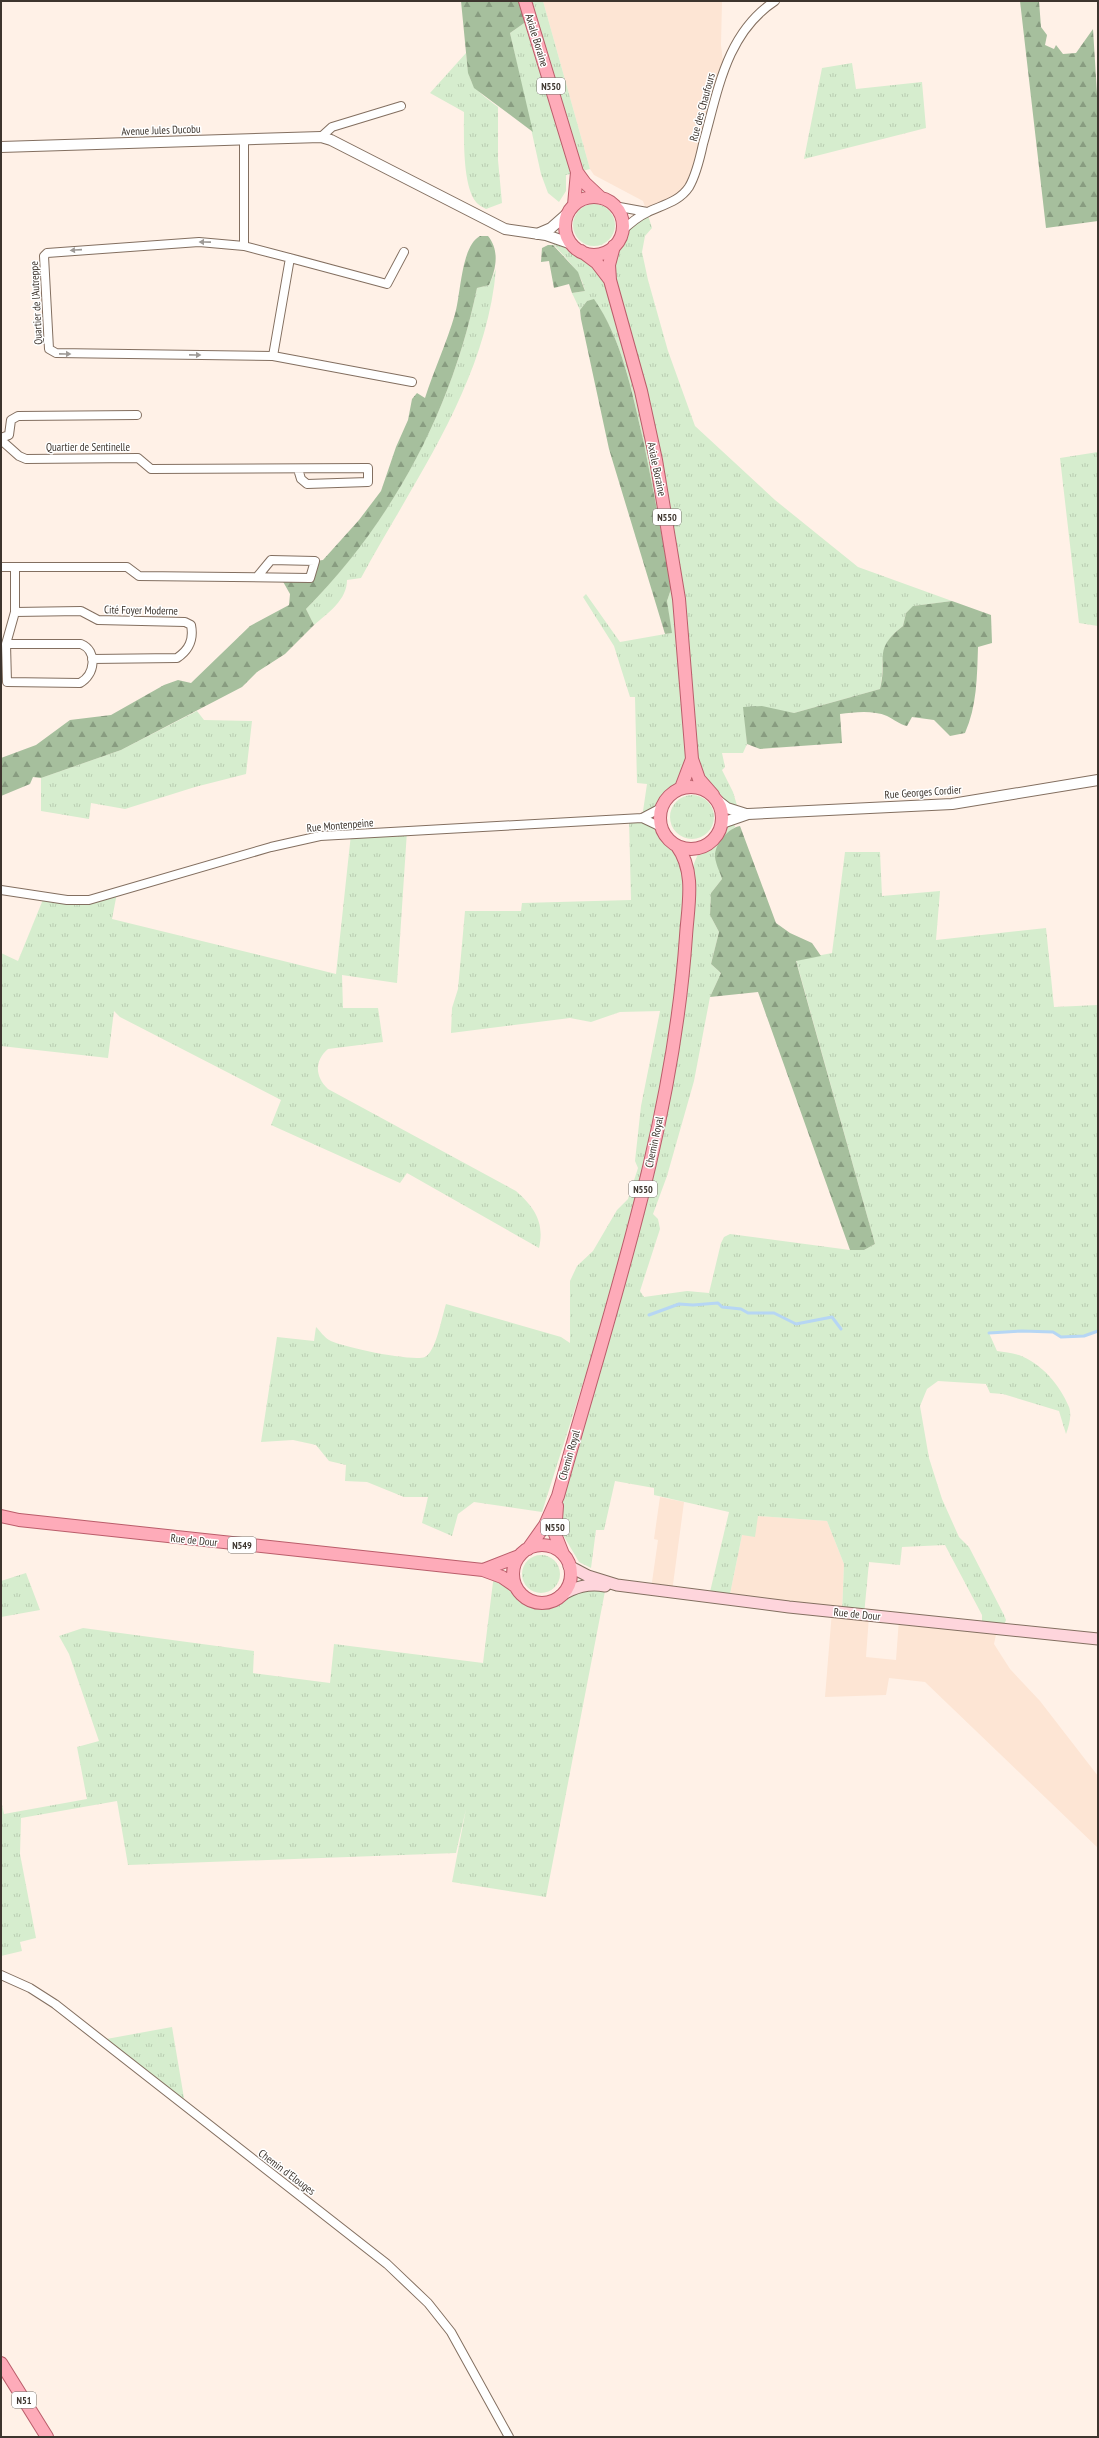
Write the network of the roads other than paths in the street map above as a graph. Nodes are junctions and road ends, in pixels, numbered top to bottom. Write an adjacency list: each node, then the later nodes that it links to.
1 (525, 1): 7 (main road, Axiale Boraine / N550)
2 (775, 1): 11 (street, Rue des Chaufours)
3 (401, 106): 4 (street)
4 (321, 137): 5 (street, Avenue Jules Ducobu); 13 (street, Avenue Jules Ducobu)
5 (244, 140): 6 (street, Avenue Jules Ducobu); 14 (street)
6 (1, 147)
7 (577, 172): 8 (main road, Axiale Boraine / N550); 10 (main road, Axiale Boraine / N550)
8 (601, 198): 9 (main road); 10 (main road)
9 (614, 206): 11 (street); 12 (main road)
10 (571, 209): 13 (street); 16 (main road)
11 (648, 212): 12 (street, Rue des Chaufours)
12 (622, 232): 15 (main road)
13 (537, 234): 16 (street, Avenue Jules Ducobu)
14 (244, 246): 18 (street, Quartier de l'Autreppe); 20 (street, Quartier de l'Autreppe, one-way to 20)
15 (614, 246): 16 (main road); 19 (main road, Axiale Boraine / N550)
16 (576, 248): 19 (main road, Axiale Boraine / N550)
17 (404, 252): 18 (street, Quartier de l'Autreppe)
18 (290, 258): 20 (street)
19 (610, 280): 31 (main road, Axiale Boraine / N550)
20 (273, 356): 21 (street, Quartier de l'Autreppe)
21 (412, 382)
22 (137, 415): 23 (street, Quartier de Sentinelle)
23 (1, 439): 24 (street, Quartier de Sentinelle)
24 (298, 469): 24 (street, Quartier de Sentinelle)
25 (1, 567): 26 (street)
26 (15, 567): 27 (street); 28 (street)
27 (257, 577): 27 (street)
28 (15, 612): 29 (street); 30 (street, Cité Foyer Moderne)
29 (6, 644): 30 (street); 30 (street)
30 (92, 659)
31 (692, 759): 33 (main road, Axiale Boraine / N550); 34 (main road, Axiale Boraine / N550)
32 (1098, 780): 36 (street, Rue Georges Cordier)
33 (681, 788): 34 (main road); 35 (main road)
34 (716, 798): 36 (street, Rue Georges Cordier); 38 (main road)
35 (661, 808): 37 (street, Rue Montenpeine); 39 (main road)
36 (748, 814): 38 (street, Rue Georges Cordier)
37 (642, 818): 39 (street, Rue Montenpeine); 43 (street, Rue Montenpeine)
38 (722, 823): 41 (main road)
39 (661, 827): 40 (main road)
40 (677, 846): 41 (main road); 42 (main road, Chemin Royal / N550)
41 (703, 847): 42 (main road, Chemin Royal / N550)
42 (690, 875): 44 (main road, Chemin Royal / N550)
43 (1, 890)
44 (558, 1496): 46 (main road, Chemin Royal / N550); 47 (main road, Chemin Royal / N550)
45 (1, 1516): 48 (main road, Rue de Dour / N549)
46 (523, 1553): 47 (main road); 48 (main road, Rue de Dour); 50 (main road)
47 (567, 1562): 49 (main road); 51 (main road)
48 (483, 1570): 50 (main road, Rue de Dour / N549)
49 (617, 1585): 51 (main road); 52 (main road, Rue de Dour)
50 (515, 1586): 51 (main road)
51 (560, 1596)
52 (1098, 1639)
53 (1, 1975): 58 (street, Chemin d'Elouges)
54 (1, 2363): 57 (main road, N51)
55 (1, 2379): 56 (main road, N51)
56 (38, 2437)
57 (47, 2437)
58 (509, 2437)

